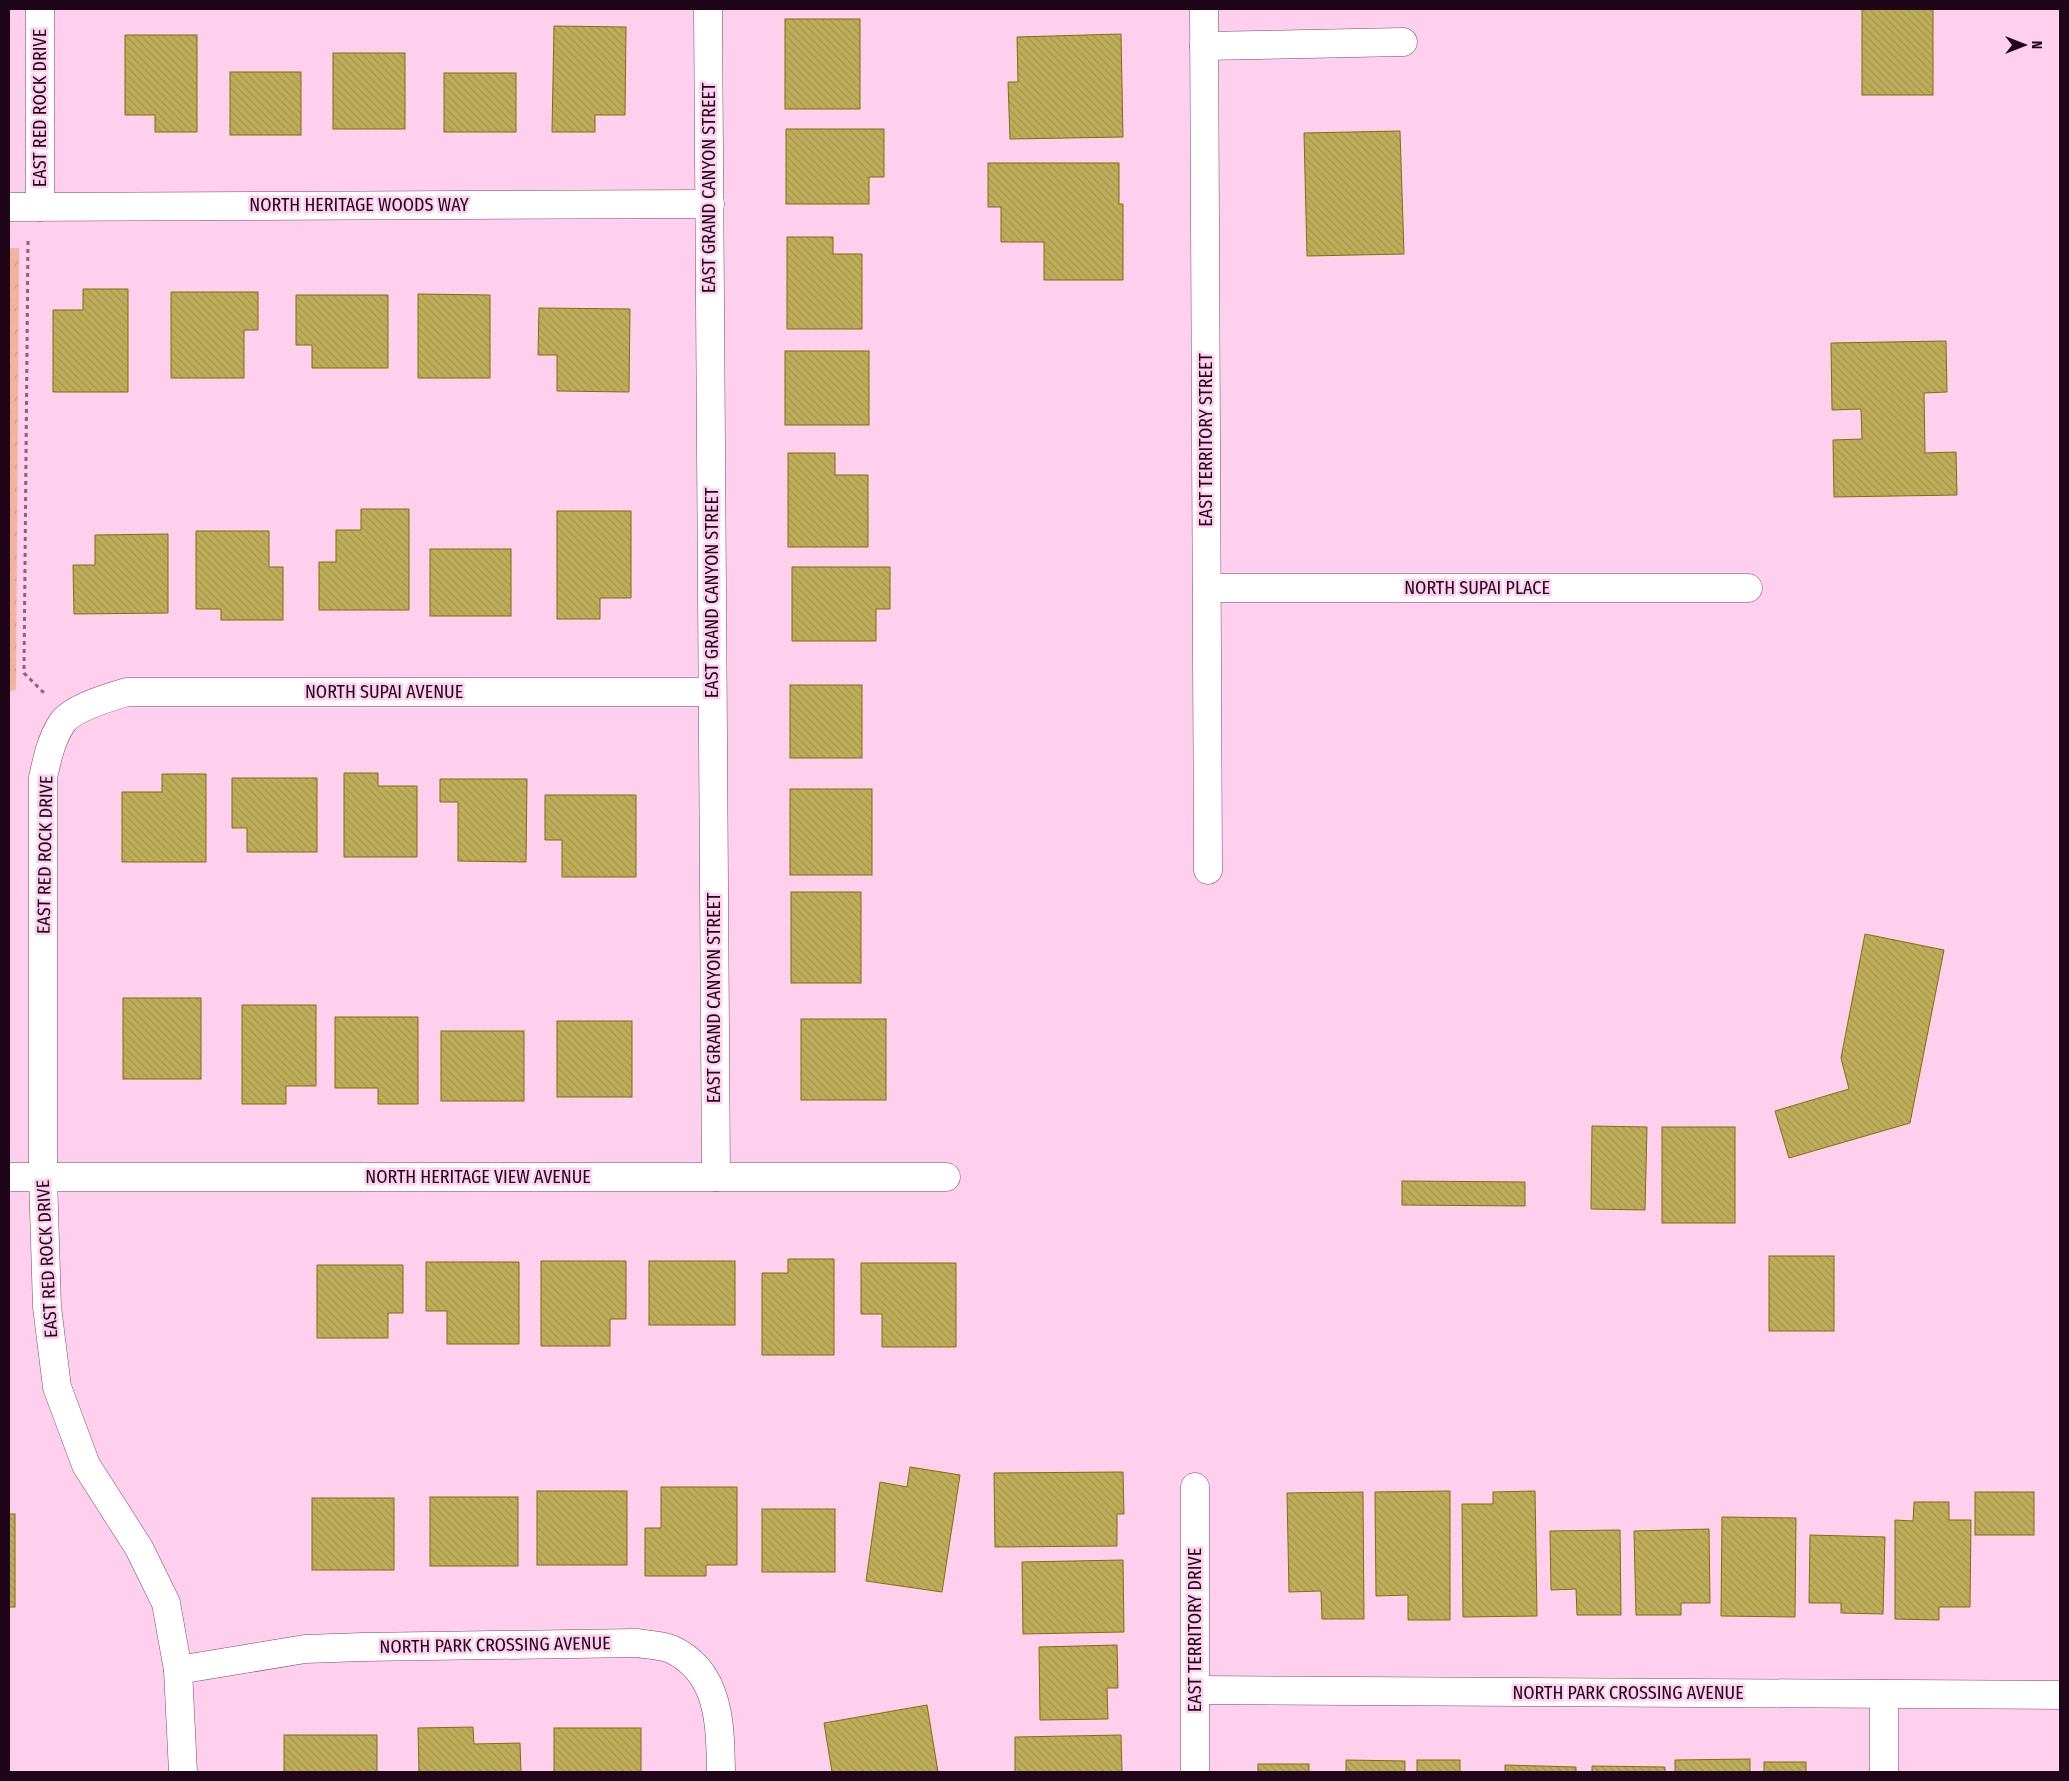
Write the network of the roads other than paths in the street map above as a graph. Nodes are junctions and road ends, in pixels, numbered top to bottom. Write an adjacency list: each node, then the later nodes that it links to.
1 (40, 9): 8 (street, EAST RED ROCK DRIVE)
2 (708, 9): 6 (street, EAST GRAND CANYON STREET)
3 (1204, 9): 5 (street, EAST TERRITORY STREET)
4 (1403, 42): 5 (street)
5 (1204, 46): 9 (street, EAST TERRITORY STREET)
6 (710, 204): 8 (street, NORTH HERITAGE WOODS WAY); 11 (street, EAST GRAND CANYON STREET)
7 (9, 206): 8 (street, NORTH HERITAGE WOODS WAY)
8 (40, 207)
9 (1206, 588): 10 (street, NORTH SUPAI PLACE); 13 (street, EAST TERRITORY STREET)
10 (1748, 588)
11 (712, 692): 12 (street, NORTH SUPAI AVENUE); 16 (street, EAST GRAND CANYON STREET)
12 (63, 721): 15 (street, EAST RED ROCK DRIVE)
13 (1208, 870)
14 (9, 1177): 15 (street, NORTH HERITAGE VIEW AVENUE)
15 (43, 1177): 16 (street, NORTH HERITAGE VIEW AVENUE); 19 (street, EAST RED ROCK DRIVE)
16 (716, 1177): 17 (street, NORTH HERITAGE VIEW AVENUE)
17 (946, 1177)
18 (1195, 1487): 20 (street, EAST TERRITORY DRIVE)
19 (178, 1670): 23 (street, EAST RED ROCK DRIVE); 24 (street, NORTH PARK CROSSING AVENUE)
20 (1196, 1690): 21 (street, NORTH PARK CROSSING AVENUE); 25 (street, EAST TERRITORY DRIVE)
21 (1884, 1694): 22 (street, NORTH PARK CROSSING AVENUE); 26 (street)
22 (2060, 1695)
23 (184, 1772)
24 (721, 1772)
25 (1195, 1772)
26 (1884, 1772)

